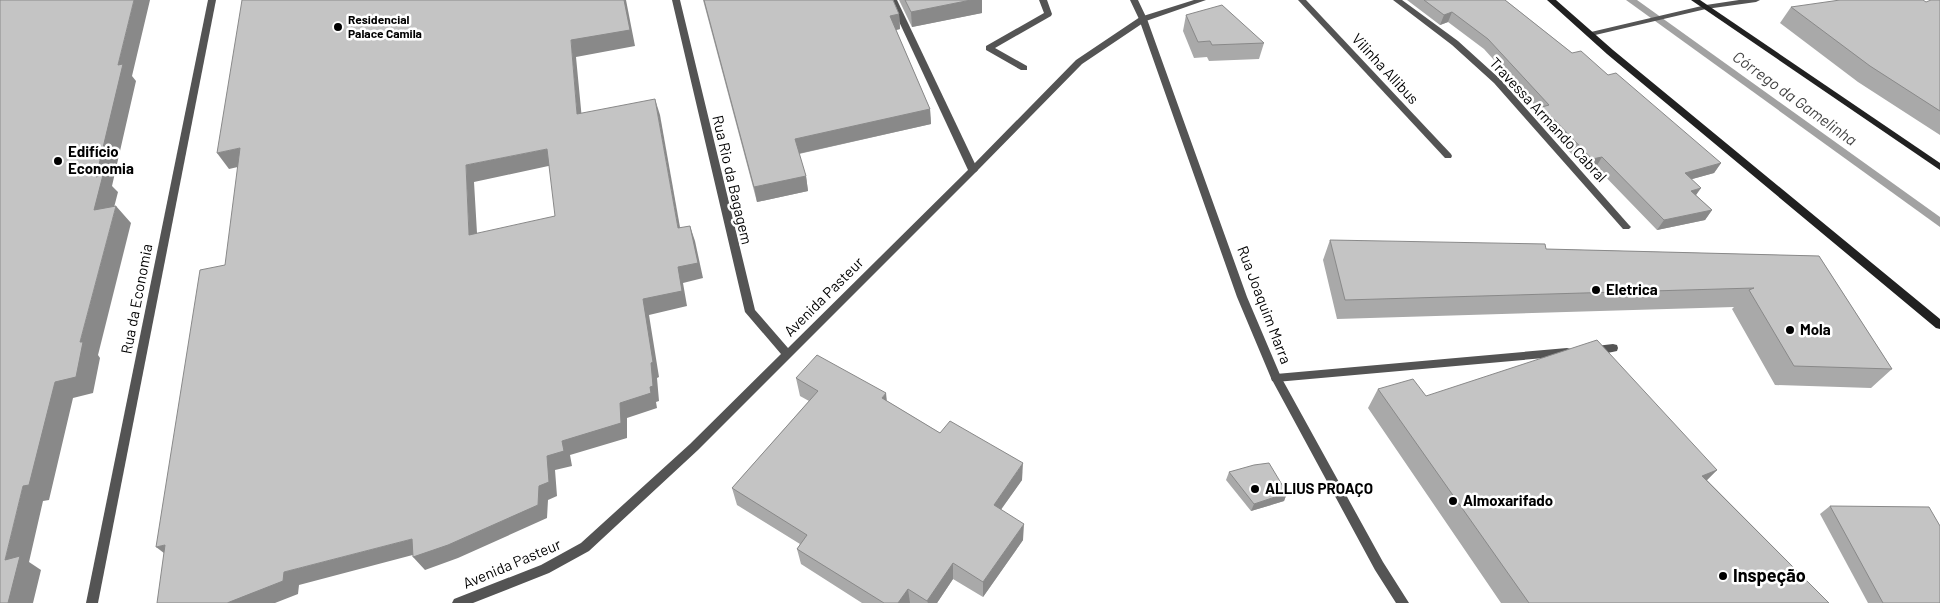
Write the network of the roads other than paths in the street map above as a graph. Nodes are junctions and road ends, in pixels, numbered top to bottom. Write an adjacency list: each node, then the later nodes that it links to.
1 (212, 0): 24 (street, Rua da Economia)
2 (676, 0): 22 (street, Rua Rio da Bagagem)
3 (893, 0): 18 (street)
4 (1043, 0): 15 (street)
5 (1134, 0): 13 (street, Rua Joaquim Marra)
6 (1202, 0): 13 (street, Avenida Pasteur)
7 (1302, 0): 16 (street, Vilinha Allibus)
8 (1397, 0): 19 (street, Travessa Armando Cabral)
9 (1551, 0): 14 (main road)
10 (1695, 0): 12 (main road)
11 (1756, 0): 12 (street)
12 (1706, 7): 14 (street); 17 (main road)
13 (1143, 19): 18 (street, Avenida Pasteur); 23 (street, Rua Joaquim Marra)
14 (1591, 34): 20 (main road)
15 (1024, 68)
16 (1448, 156)
17 (1940, 167)
18 (973, 170): 22 (street, Avenida Pasteur)
19 (1626, 227)
20 (1940, 325)
21 (1613, 348): 23 (street)
22 (787, 354): 25 (street, Avenida Pasteur)
23 (1276, 378): 26 (street, Rua Joaquim Marra)
24 (92, 603)
25 (458, 603)
26 (1403, 603)

